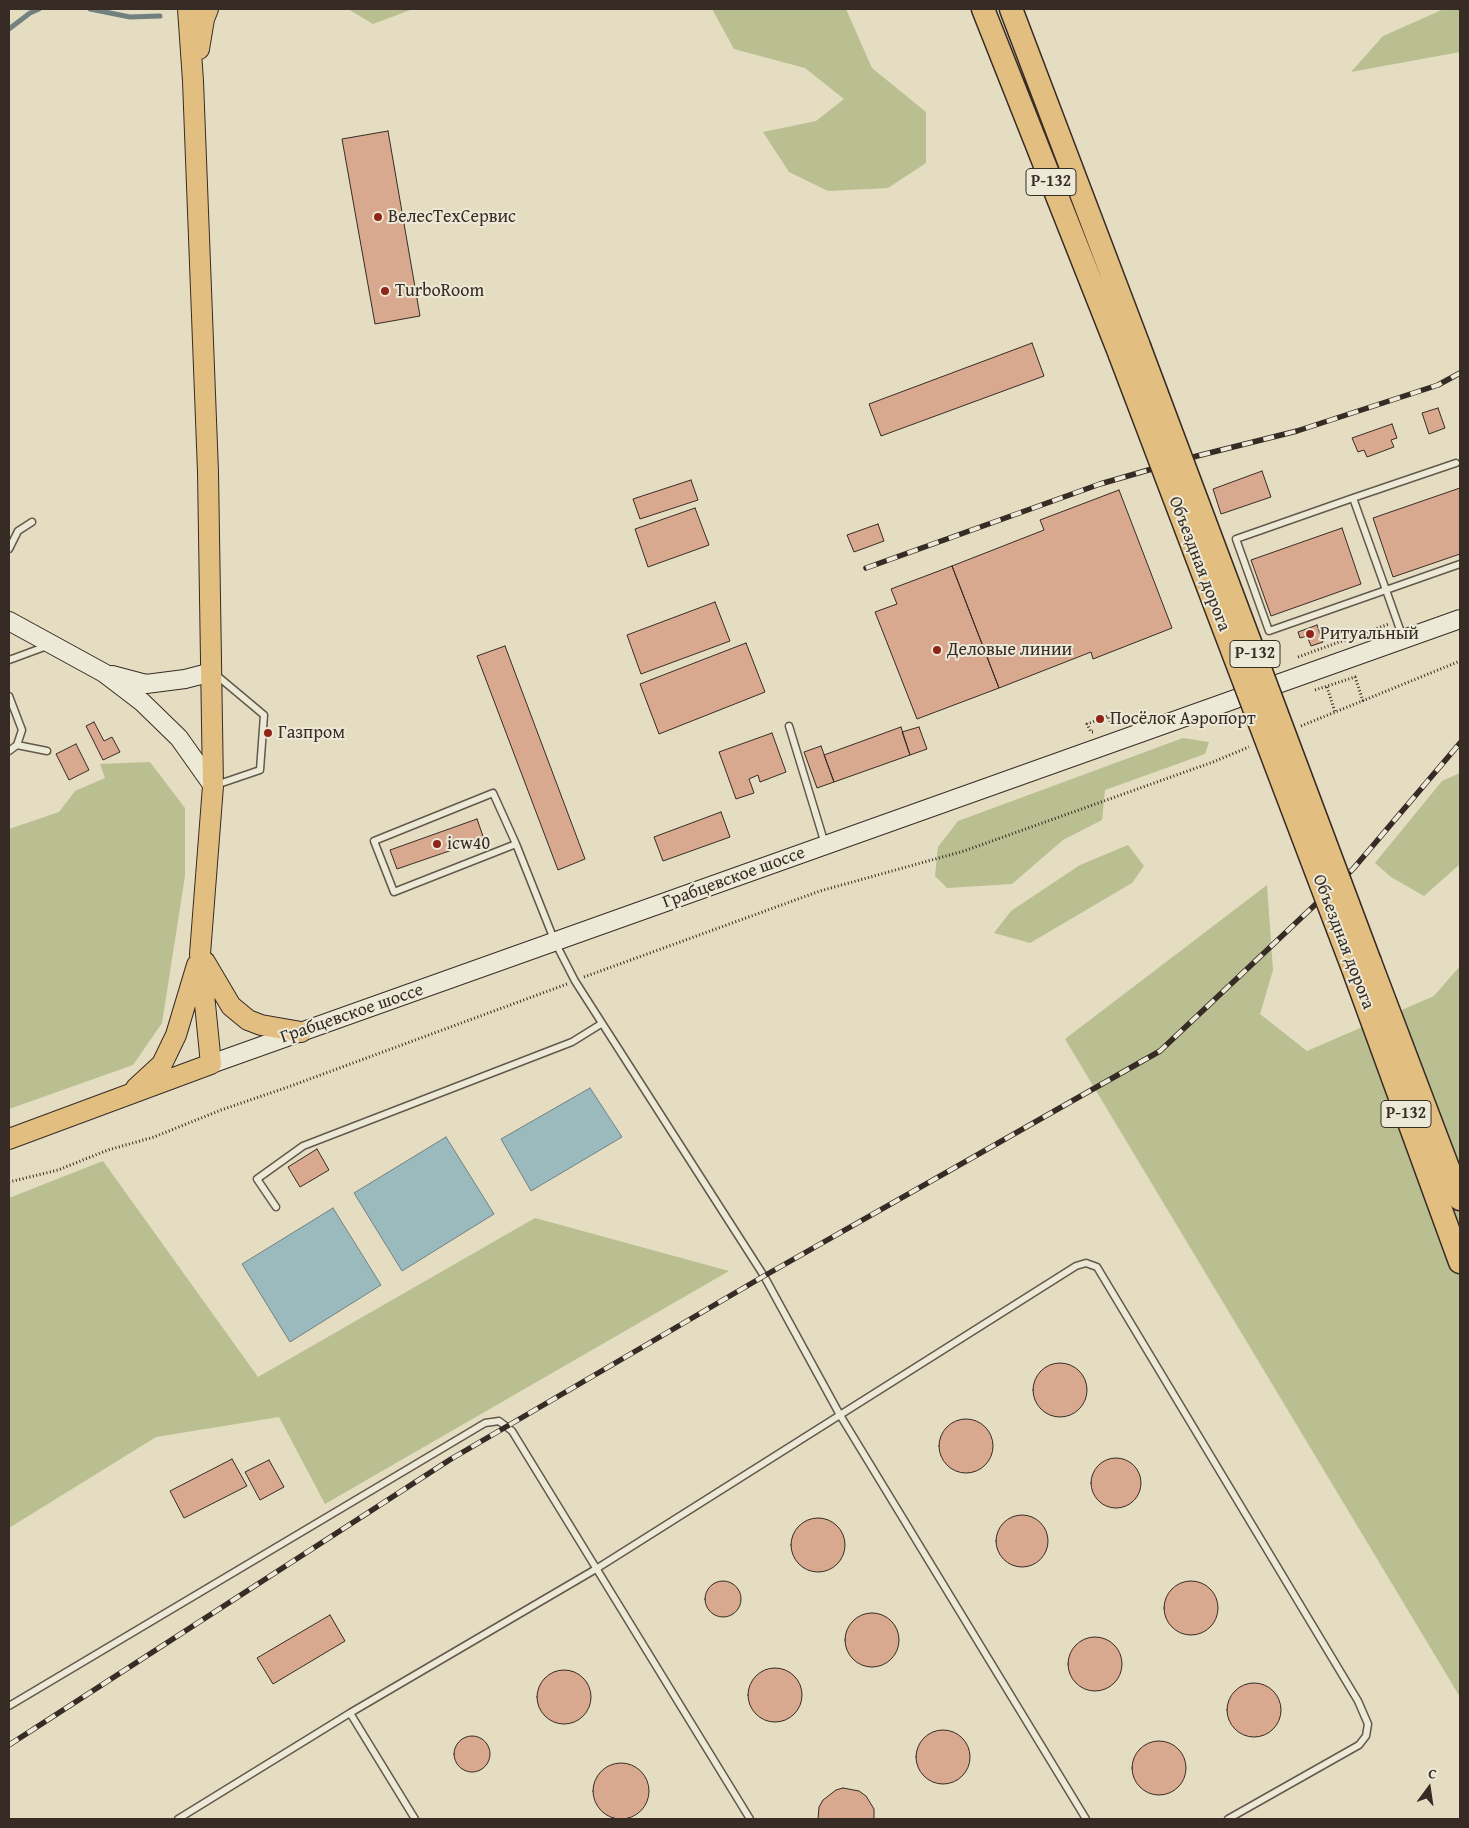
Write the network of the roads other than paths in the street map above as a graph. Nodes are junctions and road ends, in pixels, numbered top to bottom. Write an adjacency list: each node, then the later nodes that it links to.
1 (188, 9): 5 (main road)
2 (208, 9): 5 (main road)
3 (983, 9): 6 (highway, Объездная дорога / Р-132)
4 (1011, 9): 6 (highway, Объездная дорога / Р-132)
5 (194, 81): 18 (main road)
6 (1129, 351): 30 (highway, Объездная дорога / Р-132, bridge)
7 (1456, 463): 8 (lane)
8 (1353, 498): 12 (lane); 12 (lane)
9 (32, 522): 10 (lane)
10 (9, 549)
11 (1460, 564): 12 (lane)
12 (1386, 590): 15 (lane)
13 (1460, 619): 15 (main road, Грабцевское шоссе)
14 (9, 622): 16 (main road)
15 (1403, 639): 27 (main road, Грабцевское шоссе)
16 (50, 644): 17 (lane); 19 (main road)
17 (9, 660)
18 (212, 672): 19 (main road); 25 (main road); 25 (lane)
19 (104, 673): 25 (main road)
20 (9, 696): 22 (lane)
21 (789, 726): 27 (lane)
22 (16, 745): 23 (lane); 24 (lane)
23 (9, 751)
24 (47, 751)
25 (213, 786): 29 (main road)
26 (516, 844): 26 (lane); 28 (lane)
27 (825, 846): 28 (main road, Грабцевское шоссе)
28 (555, 942): 31 (lane); 32 (main road, Грабцевское шоссе)
29 (200, 954): 32 (main road); 33 (main road); 34 (main road)
30 (1361, 964): 36 (highway, Объездная дорога / Р-132); 38 (highway, Объездная дорога / Р-132)
31 (601, 1024): 37 (lane); 39 (lane)
32 (301, 1032): 33 (main road, Грабцевское шоссе)
33 (211, 1064): 34 (main road, Грабцевское шоссе)
34 (129, 1094): 35 (main road, Грабцевское шоссе)
35 (9, 1139)
36 (1460, 1199)
37 (276, 1207)
38 (1460, 1262)
39 (840, 1415): 40 (lane); 46 (lane); 47 (lane)
40 (596, 1569): 41 (lane); 42 (lane); 45 (lane)
41 (9, 1706)
42 (350, 1713): 43 (lane); 44 (lane)
43 (178, 1819)
44 (415, 1819)
45 (750, 1819)
46 (1086, 1819)
47 (1228, 1819)

